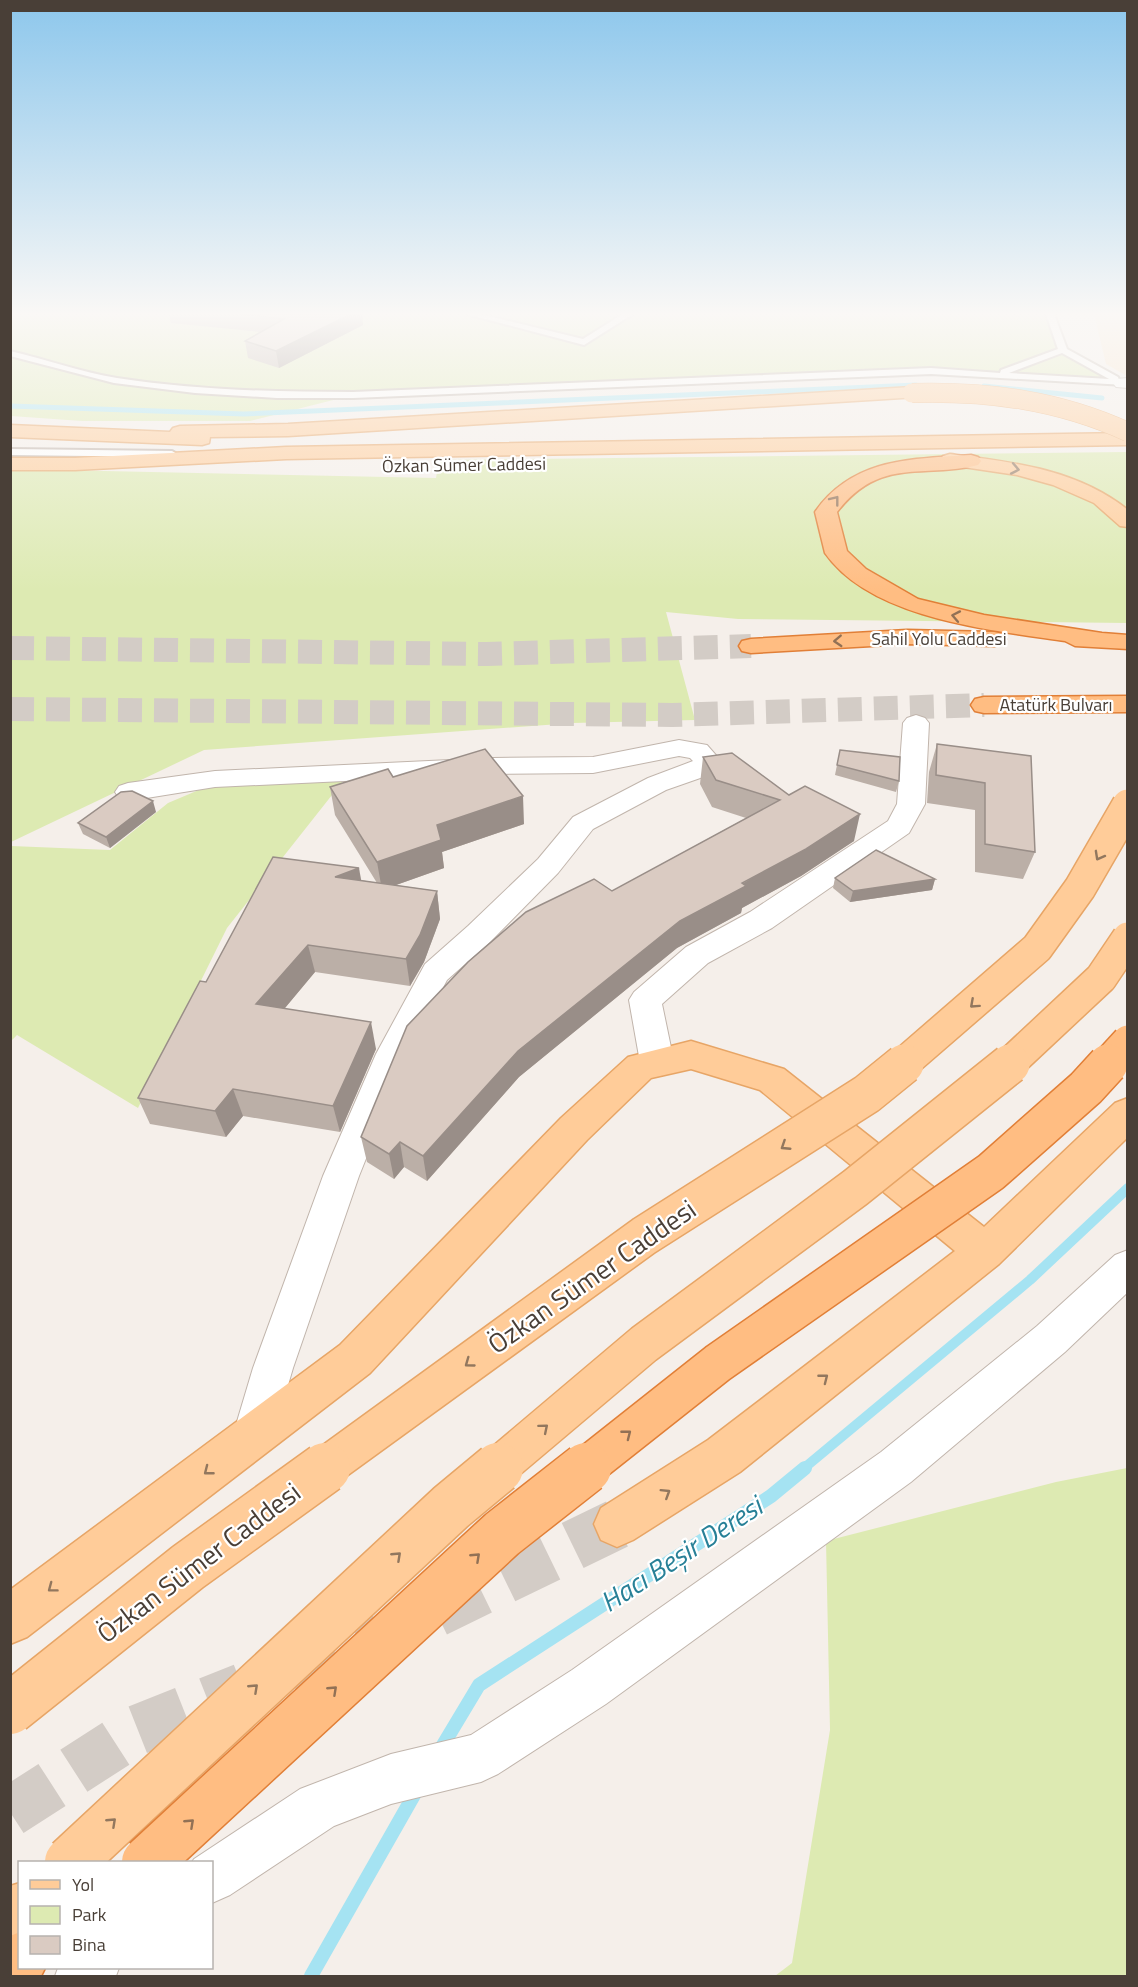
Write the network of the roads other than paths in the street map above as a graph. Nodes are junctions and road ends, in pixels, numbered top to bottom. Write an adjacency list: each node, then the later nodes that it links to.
1 (681, 407): 5 (main road, Özkan Sümer Caddesi, bridge)
2 (1062, 407): 6 (main road, Özkan Sümer Caddesi, bridge)
3 (1128, 423): 5 (main road, Özkan Sümer Caddesi)
4 (10, 431): 5 (main road, Özkan Sümer Caddesi)
5 (30, 432)
6 (1128, 432)
7 (1128, 439): 9 (main road, Özkan Sümer Caddesi)
8 (10, 452): 9 (lane)
9 (286, 453): 12 (main road, Özkan Sümer Caddesi)
10 (970, 461): 12 (main road, Özkan Sümer Caddesi); 13 (main road, Özkan Sümer Caddesi, one-way to 13); 14 (highway, one-way to 10)
11 (10, 464): 12 (main road, Özkan Sümer Caddesi)
12 (75, 465)
13 (1128, 521)
14 (1096, 639): 15 (highway, Sahil Yolu Caddesi); 16 (highway, Sahil Yolu Caddesi, one-way to 16)
15 (1128, 642)
16 (751, 646)
17 (1128, 704): 18 (highway, Atatürk Bulvarı)
18 (984, 705)
19 (916, 723): 24 (street)
20 (128, 792): 28 (street)
21 (1128, 805): 31 (main road, Özkan Sümer Caddesi, one-way to 31, bridge)
22 (1128, 938): 32 (main road, one-way to 22, bridge)
23 (1128, 1041): 33 (highway, one-way to 23, bridge)
24 (657, 1062): 26 (main road); 28 (main road)
25 (1128, 1113): 26 (main road)
26 (986, 1251): 29 (main road, one-way to 26)
27 (1128, 1267): 34 (street)
28 (254, 1435): 30 (main road, one-way to 30)
29 (617, 1524)
30 (10, 1620)
31 (10, 1709)
32 (72, 1861)
33 (149, 1861)
34 (213, 1876)

